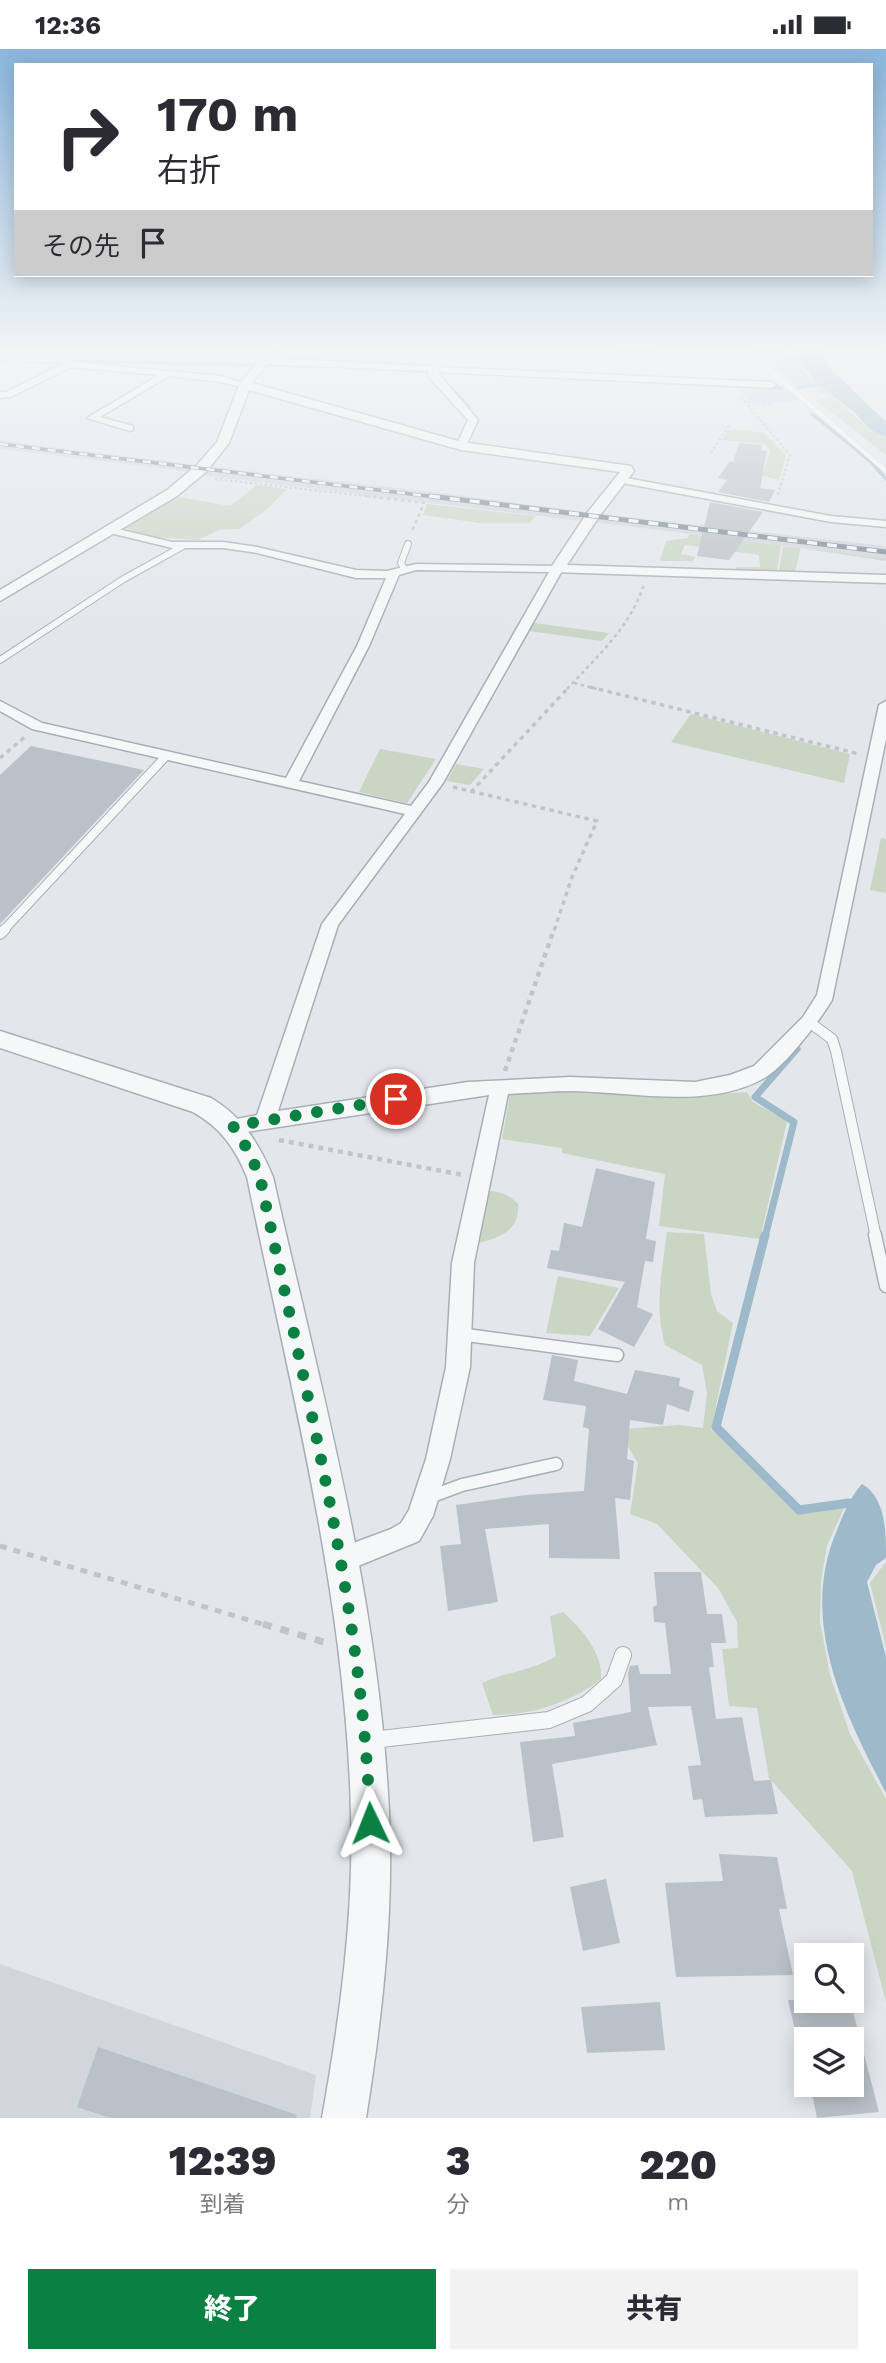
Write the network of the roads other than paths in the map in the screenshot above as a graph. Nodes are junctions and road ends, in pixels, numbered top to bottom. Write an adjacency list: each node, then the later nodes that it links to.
1 (223, 444): 8 (street)
2 (452, 444): 4 (street)
3 (854, 444): 5 (lane)
4 (461, 446): 6 (street)
5 (886, 471)
6 (621, 480): 7 (street); 11 (street)
7 (886, 524)
8 (110, 530): 10 (street); 14 (street)
9 (408, 544): 12 (lane)
10 (183, 546): 12 (street); 15 (lane)
11 (557, 569): 12 (street); 13 (street); 20 (street)
12 (399, 572): 19 (street)
13 (886, 579)
14 (0, 596)
15 (0, 660)
16 (0, 705): 18 (street)
17 (886, 705): 22 (street)
18 (166, 755): 19 (street); 21 (lane)
19 (290, 783): 20 (street)
20 (414, 811): 25 (street)
21 (0, 934)
22 (809, 1022): 24 (street); 26 (lane)
23 (0, 1039): 25 (street)
24 (502, 1081): 25 (street); 27 (street)
25 (251, 1123): 31 (street)
26 (886, 1286)
27 (459, 1334): 28 (lane); 30 (street)
28 (617, 1355)
29 (556, 1464): 30 (lane)
30 (426, 1498): 31 (street)
31 (341, 1560): 33 (street)
32 (623, 1654): 33 (lane)
33 (365, 1741): 34 (street)
34 (344, 2118)

